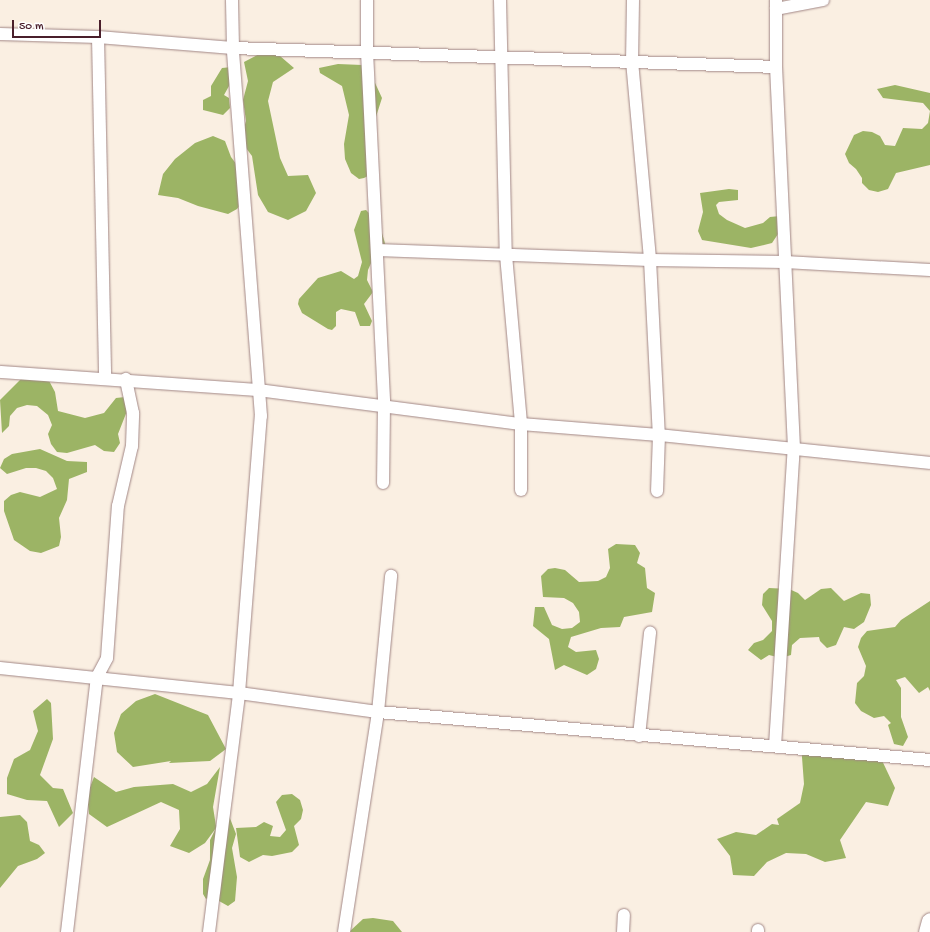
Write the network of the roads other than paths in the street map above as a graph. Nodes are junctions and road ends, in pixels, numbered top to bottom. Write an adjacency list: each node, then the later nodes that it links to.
1 (232, 0): 9 (street)
2 (367, 0): 10 (street)
3 (500, 0): 11 (street)
4 (633, 0): 12 (street)
5 (823, 0): 6 (street)
6 (776, 5): 13 (street)
7 (0, 34): 8 (street)
8 (98, 37): 9 (street); 20 (street)
9 (232, 48): 10 (street); 22 (street)
10 (367, 52): 11 (street); 14 (street)
11 (500, 57): 12 (street); 15 (street)
12 (632, 61): 13 (street); 16 (street)
13 (776, 67): 17 (street)
14 (377, 250): 15 (street); 23 (street)
15 (506, 255): 16 (street); 24 (street)
16 (650, 260): 17 (street); 25 (street)
17 (785, 262): 18 (street); 26 (street)
18 (930, 270)
19 (0, 372): 20 (street)
20 (105, 378): 21 (street)
21 (126, 379): 22 (street); 34 (street)
22 (258, 390): 23 (street); 35 (street)
23 (384, 404): 24 (street); 28 (street)
24 (521, 424): 25 (street); 29 (street)
25 (659, 435): 26 (street); 30 (street)
26 (794, 448): 27 (street); 38 (street)
27 (930, 463)
28 (383, 483)
29 (521, 490)
30 (657, 491)
31 (391, 576): 36 (street)
32 (650, 633): 37 (street)
33 (0, 668): 34 (street)
34 (97, 677): 35 (street); 42 (street)
35 (239, 692): 36 (street); 43 (street)
36 (378, 712): 37 (street); 44 (street)
37 (639, 736): 38 (street)
38 (775, 746): 39 (street)
39 (930, 760)
40 (624, 915): 45 (street)
41 (930, 922): 46 (main road)
42 (67, 932)
43 (209, 932)
44 (344, 932)
45 (623, 932)
46 (927, 932)

